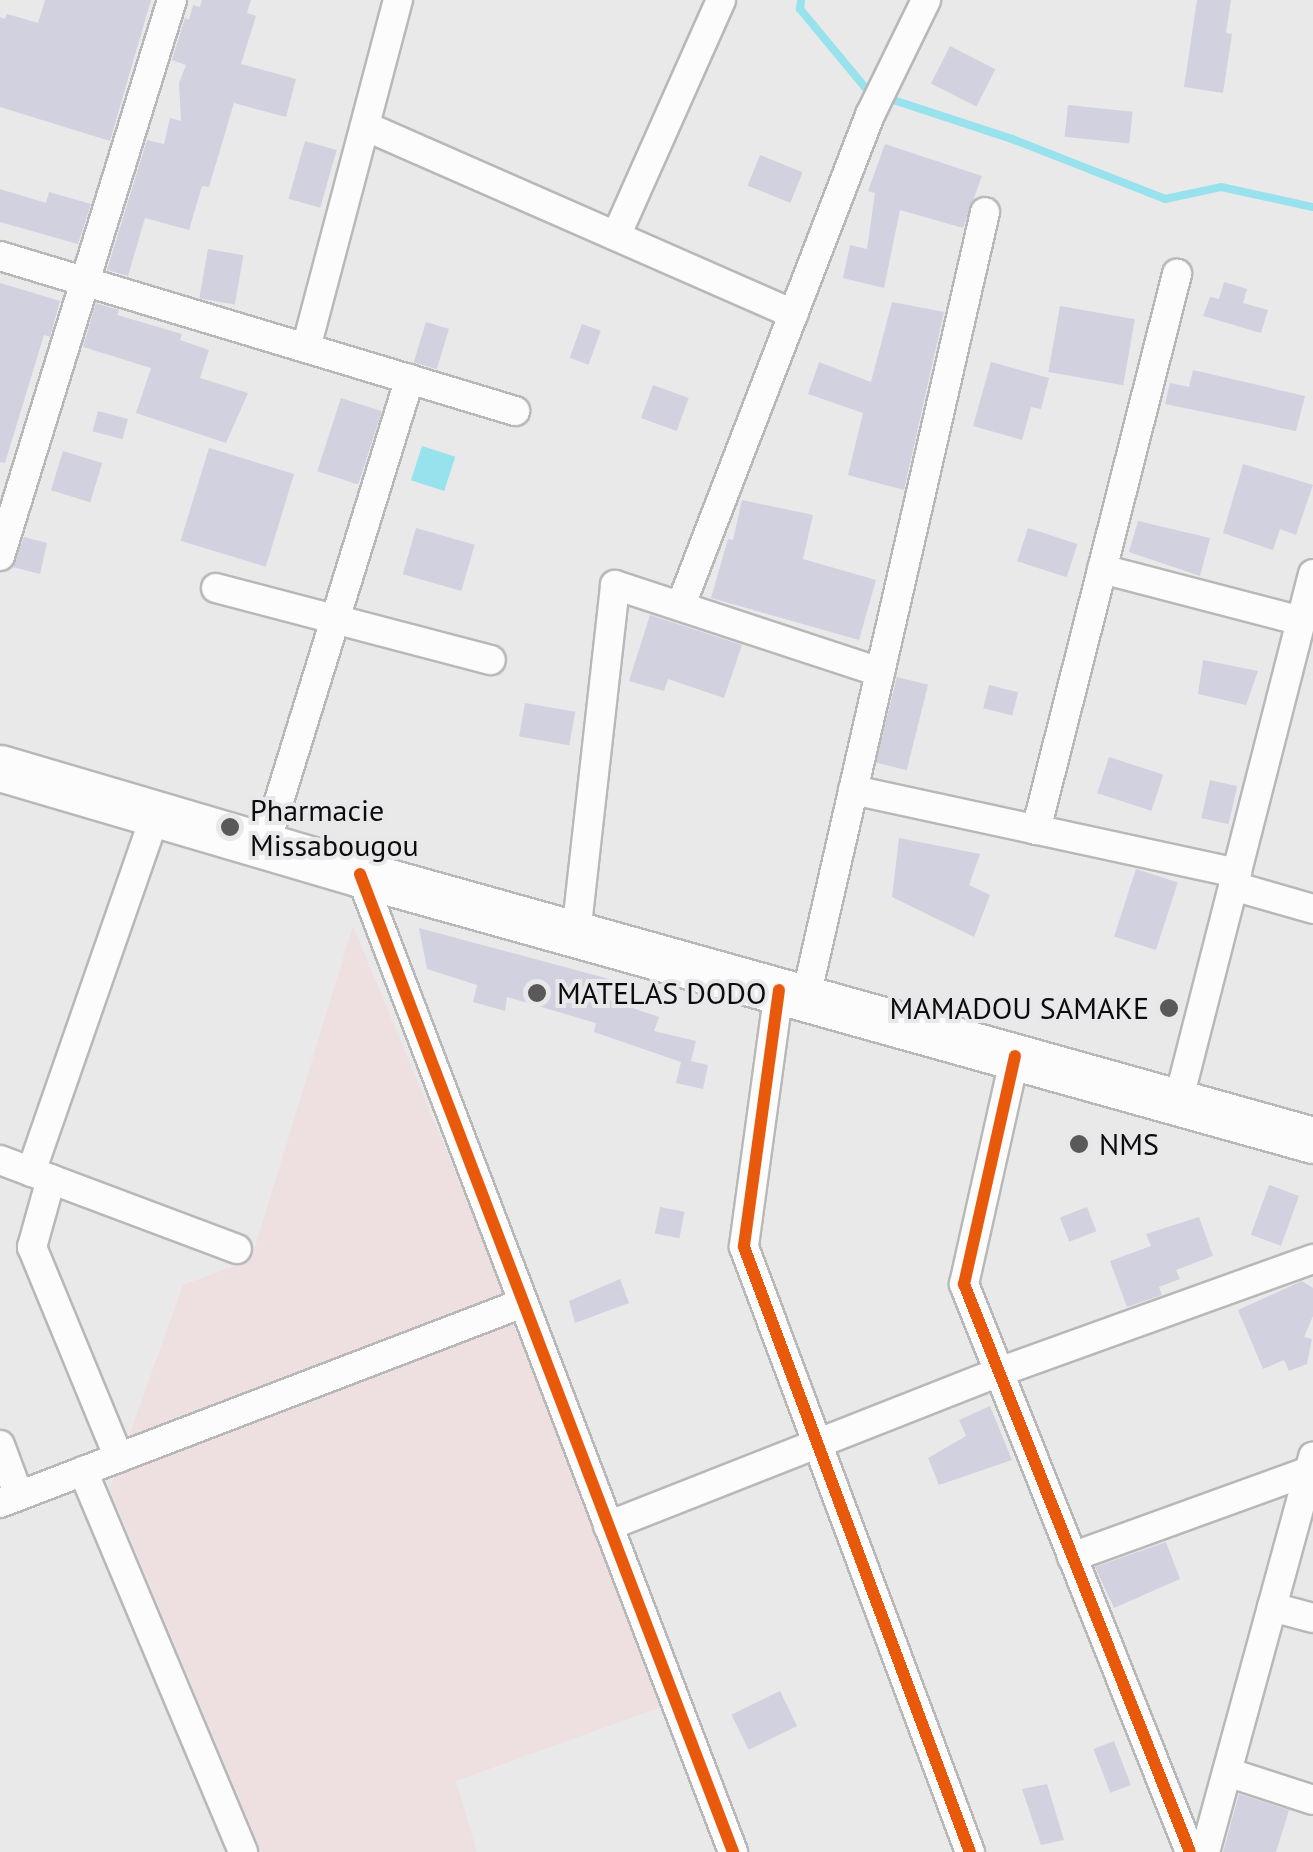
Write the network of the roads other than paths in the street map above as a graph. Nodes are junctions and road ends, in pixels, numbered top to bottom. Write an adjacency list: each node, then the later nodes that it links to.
1 (172, 0): 10 (street)
2 (398, 0): 5 (street)
3 (721, 0): 7 (street)
4 (926, 0): 11 (street)
5 (364, 126): 7 (street); 12 (street)
6 (985, 212): 23 (street)
7 (616, 236): 11 (street)
8 (0, 256): 10 (street)
9 (1177, 274): 16 (street)
10 (85, 282): 12 (street); 15 (street)
11 (794, 314): 19 (street)
12 (306, 348): 13 (street)
13 (410, 379): 14 (street); 20 (street)
14 (515, 411)
15 (0, 556)
16 (1102, 569): 21 (street); 27 (street)
17 (1313, 574): 21 (street)
18 (216, 588): 20 (street)
19 (682, 605): 23 (street); 32 (street)
20 (336, 619): 22 (street); 28 (street)
21 (1301, 621): 30 (street)
22 (491, 660)
23 (880, 672): 25 (street)
24 (0, 768): 26 (main road)
25 (853, 790): 27 (street); 33 (street)
26 (156, 814): 28 (main road); 38 (street)
27 (1036, 830): 30 (street)
28 (266, 846): 29 (main road)
29 (360, 874): 32 (main road); 41 (street)
30 (1235, 879): 31 (street); 35 (street)
31 (1313, 909)
32 (576, 934): 33 (main road)
33 (792, 994): 34 (main road); 44 (street)
34 (1015, 1056): 35 (main road); 42 (street)
35 (1178, 1102): 36 (main road)
36 (1313, 1140)
37 (0, 1160): 38 (street)
38 (41, 1175): 39 (street); 45 (street)
39 (236, 1250)
40 (1313, 1259): 42 (street)
41 (523, 1303): 45 (street); 49 (street)
42 (999, 1372): 44 (street); 50 (street)
43 (0, 1445): 48 (street)
44 (818, 1446): 49 (street); 57 (street)
45 (119, 1458): 47 (street)
46 (1311, 1464): 50 (street); 51 (street)
47 (83, 1471): 48 (street); 55 (street)
48 (10, 1500)
49 (608, 1526): 56 (street)
50 (1072, 1557): 58 (street)
51 (1272, 1606): 52 (street); 53 (street)
52 (1313, 1618)
53 (1227, 1772): 54 (street); 59 (street)
54 (1313, 1800)
55 (242, 1852)
56 (733, 1852)
57 (970, 1852)
58 (1190, 1852)
59 (1205, 1852)

